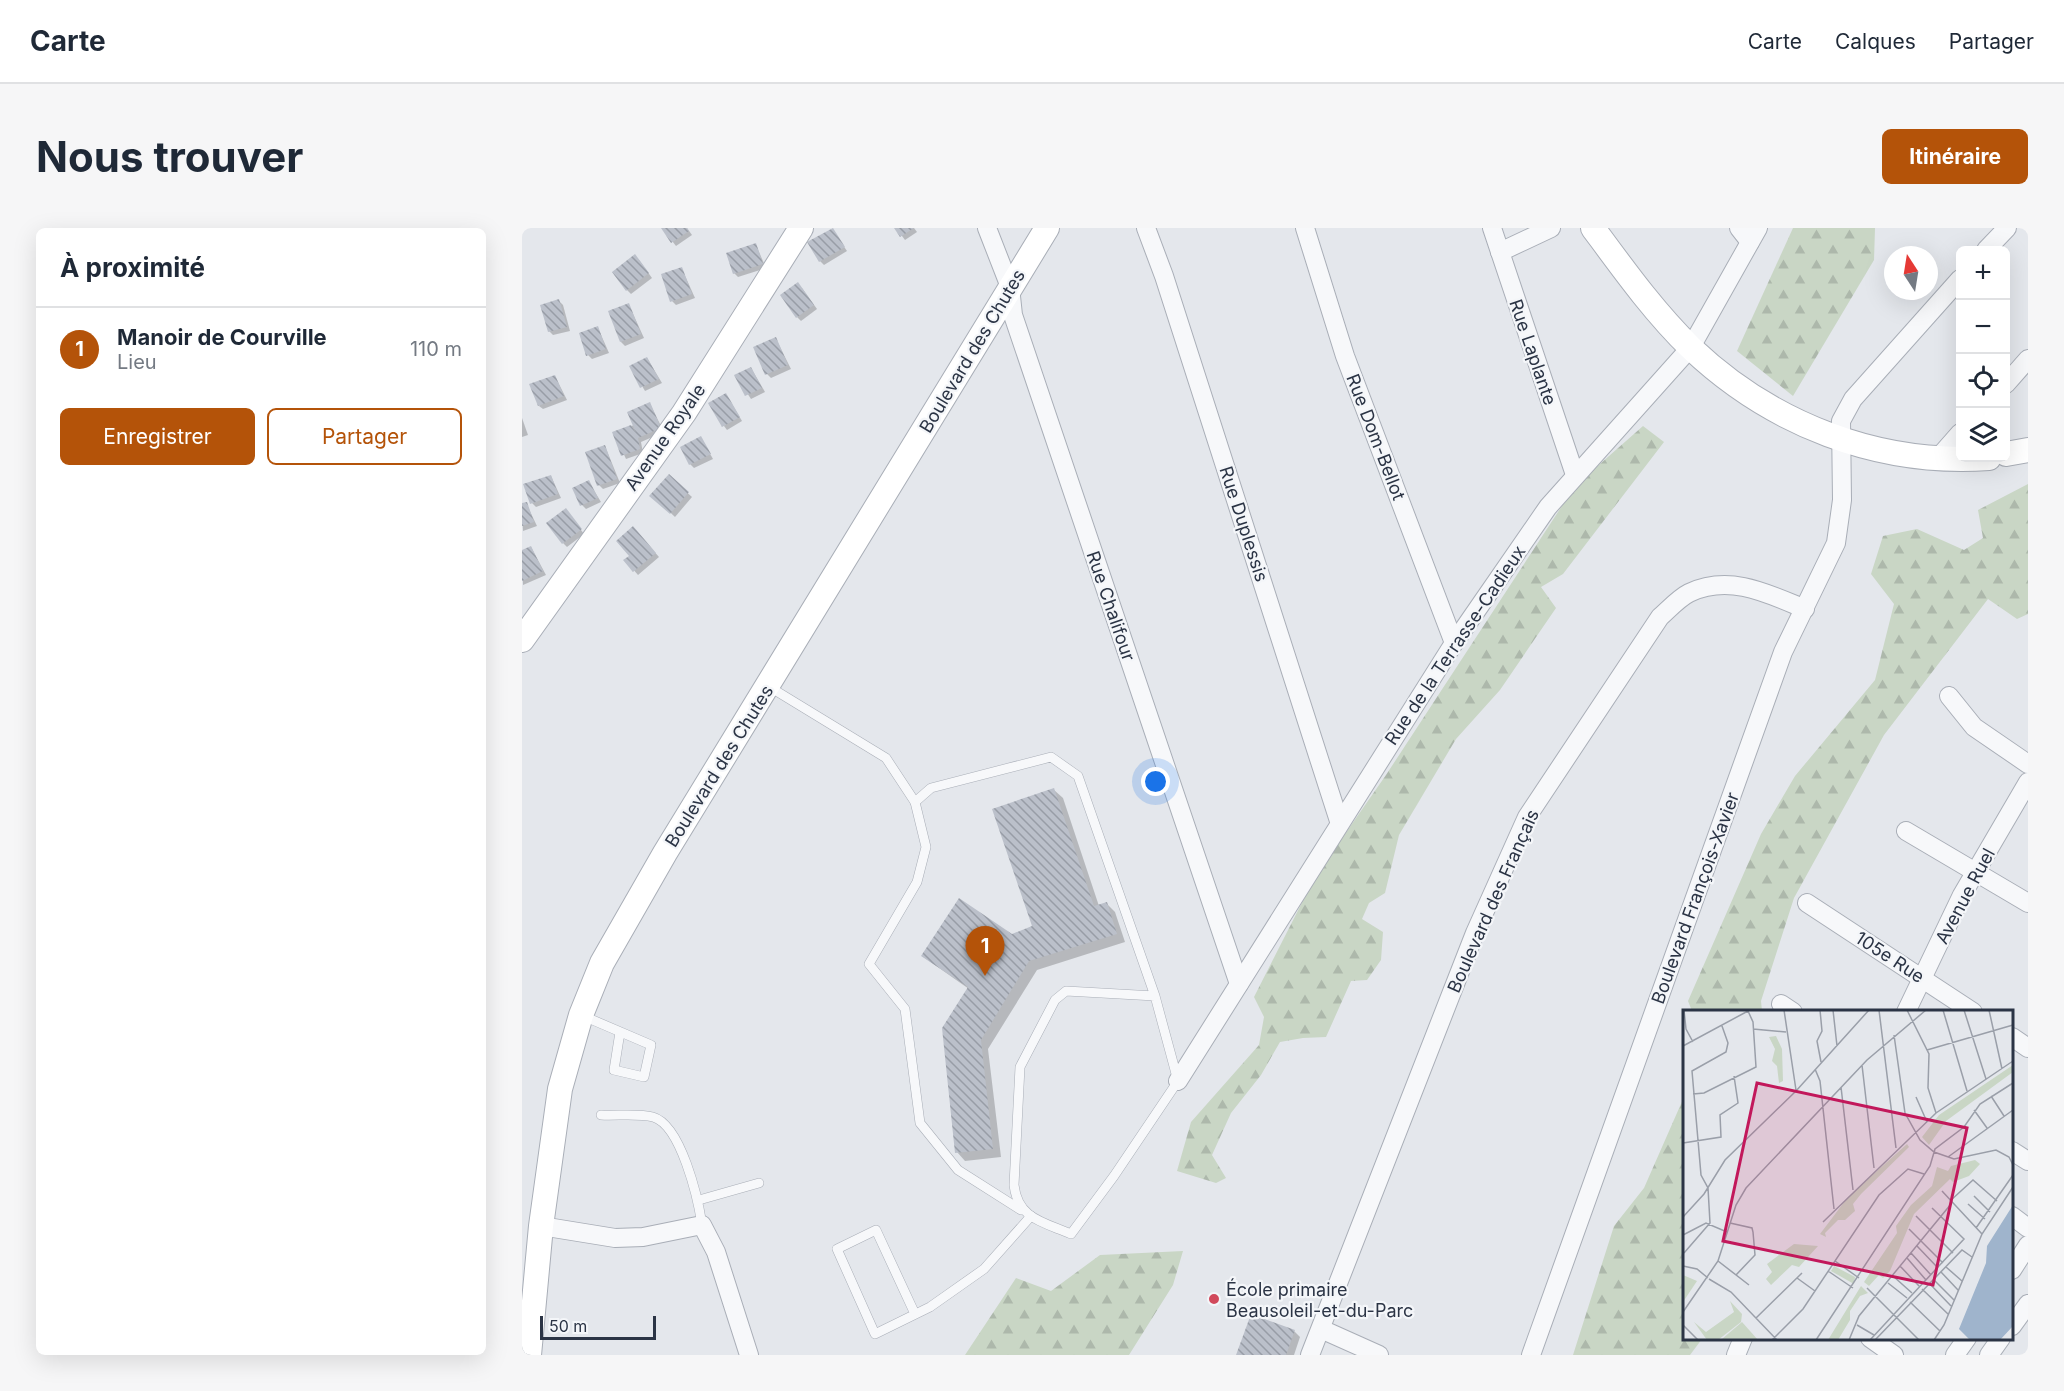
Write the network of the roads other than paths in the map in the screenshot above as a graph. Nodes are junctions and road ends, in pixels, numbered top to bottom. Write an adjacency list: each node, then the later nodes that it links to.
1 (801, 228): 26 (street, Avenue Royale)
2 (987, 228): 14 (street, Rue Chalifour)
3 (1047, 228): 14 (street, Boulevard des Chutes)
4 (1146, 228): 33 (street, Rue Duplessis)
5 (1305, 228): 27 (street, Rue Dom-Bellot)
6 (1492, 228): 12 (street, Rue Laplante)
7 (1551, 228): 12 (street)
8 (1593, 228): 15 (street)
9 (2007, 228): 11 (street)
10 (1749, 233): 15 (street, Rue de la Terrasse-Cadieux)
11 (1990, 246)
12 (1500, 252): 24 (street, Rue Laplante)
13 (1956, 283): 19 (street, Boulevard François-Xavier)
14 (1010, 287): 28 (street, Boulevard des Chutes); 39 (street, Rue Chalifour)
15 (1691, 347): 19 (street); 24 (street, Rue de la Terrasse-Cadieux)
16 (2028, 359): 17 (street)
17 (2010, 379)
18 (1956, 438): 22 (street)
19 (1840, 440): 22 (street); 25 (street, Boulevard François-Xavier)
20 (2028, 450): 21 (street)
21 (2010, 453)
22 (1938, 458): 23 (street)
23 (1956, 458)
24 (1575, 475): 27 (street, Rue de la Terrasse-Cadieux)
25 (1805, 609): 63 (street, Boulevard des Français); 70 (street, Boulevard François-Xavier)
26 (522, 640)
27 (1454, 643): 33 (street, Rue de la Terrasse-Cadieux)
28 (768, 686): 32 (lane); 43 (street, Boulevard des Chutes)
29 (1950, 696): 30 (street)
30 (2025, 754)
31 (2028, 782): 35 (street, Avenue Ruel)
32 (915, 802): 40 (lane); 53 (lane)
33 (1339, 821): 39 (street, Rue de la Terrasse-Cadieux)
34 (1906, 831): 35 (street)
35 (1976, 871): 37 (street); 38 (street, Avenue Ruel)
36 (1807, 903): 38 (street, 105e Rue)
37 (2028, 903)
38 (1923, 978): 41 (street, Avenue Ruel); 42 (street, 105e Rue)
39 (1239, 984): 47 (street, Rue de la Terrasse-Cadieux)
40 (1155, 996): 47 (lane); 53 (lane)
41 (1907, 1010)
42 (1971, 1010)
43 (581, 1015): 44 (lane); 57 (street, Boulevard des Chutes)
44 (620, 1032): 44 (lane)
45 (2013, 1038): 46 (street)
46 (2028, 1048)
47 (1178, 1081): 54 (lane)
48 (601, 1115): 52 (lane)
49 (2013, 1151): 50 (street)
50 (2028, 1161)
51 (759, 1183): 52 (lane)
52 (699, 1200): 56 (lane)
53 (1021, 1210): 54 (lane)
54 (1031, 1216): 62 (lane)
55 (2013, 1217): 58 (street)
56 (702, 1225): 57 (street); 67 (street)
57 (541, 1226): 61 (street, Boulevard des Chutes)
58 (2028, 1228)
59 (2028, 1245): 60 (street)
60 (2013, 1268)
61 (528, 1288): 66 (street, Boulevard des Chutes)
62 (915, 1314): 62 (lane)
63 (1321, 1329): 68 (street, Boulevard des Français); 69 (street)
64 (1873, 1340): 71 (street)
65 (1966, 1340): 72 (street)
66 (527, 1351)
67 (749, 1355)
68 (1310, 1355)
69 (1379, 1355)
70 (1531, 1355)
71 (1894, 1355)
72 (1955, 1355)

